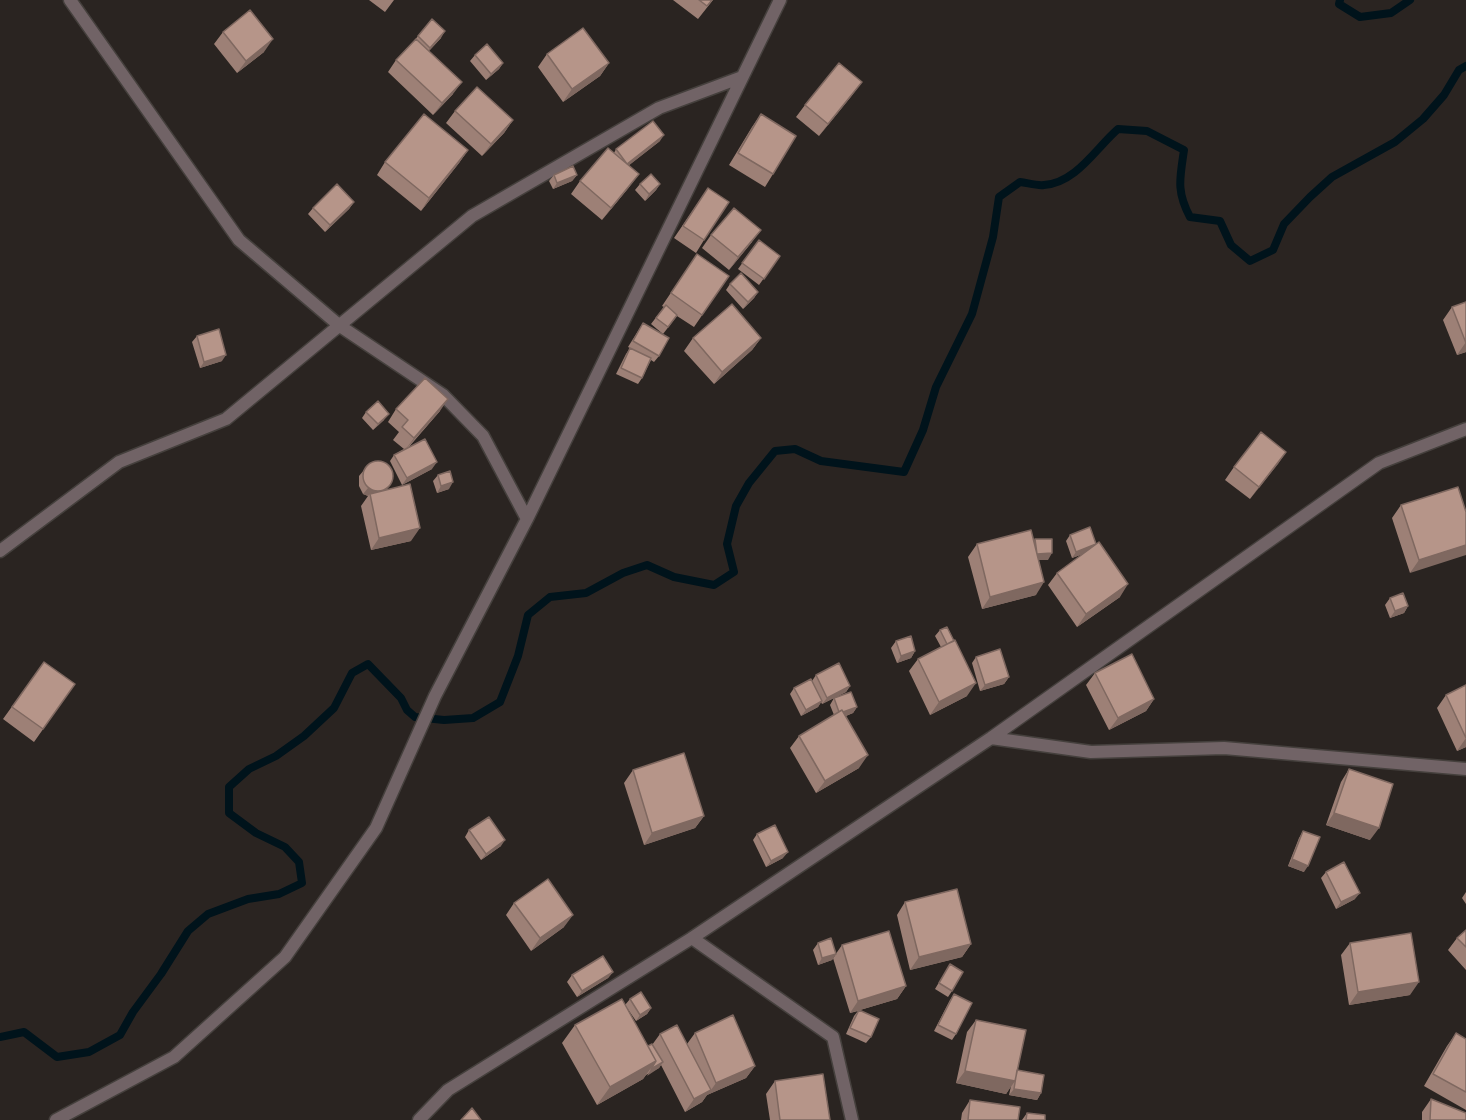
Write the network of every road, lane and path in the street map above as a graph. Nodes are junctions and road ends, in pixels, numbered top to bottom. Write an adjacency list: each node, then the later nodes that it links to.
1 (70, 0): 4 (street)
2 (780, 0): 3 (street)
3 (742, 77): 4 (street); 6 (street)
4 (339, 326): 6 (street); 7 (street)
5 (1466, 429): 8 (street)
6 (527, 519): 11 (street)
7 (0, 550)
8 (991, 738): 9 (street); 10 (street)
9 (1466, 770)
10 (692, 938): 12 (street); 13 (street)
11 (56, 1120)
12 (419, 1120)
13 (852, 1120)

